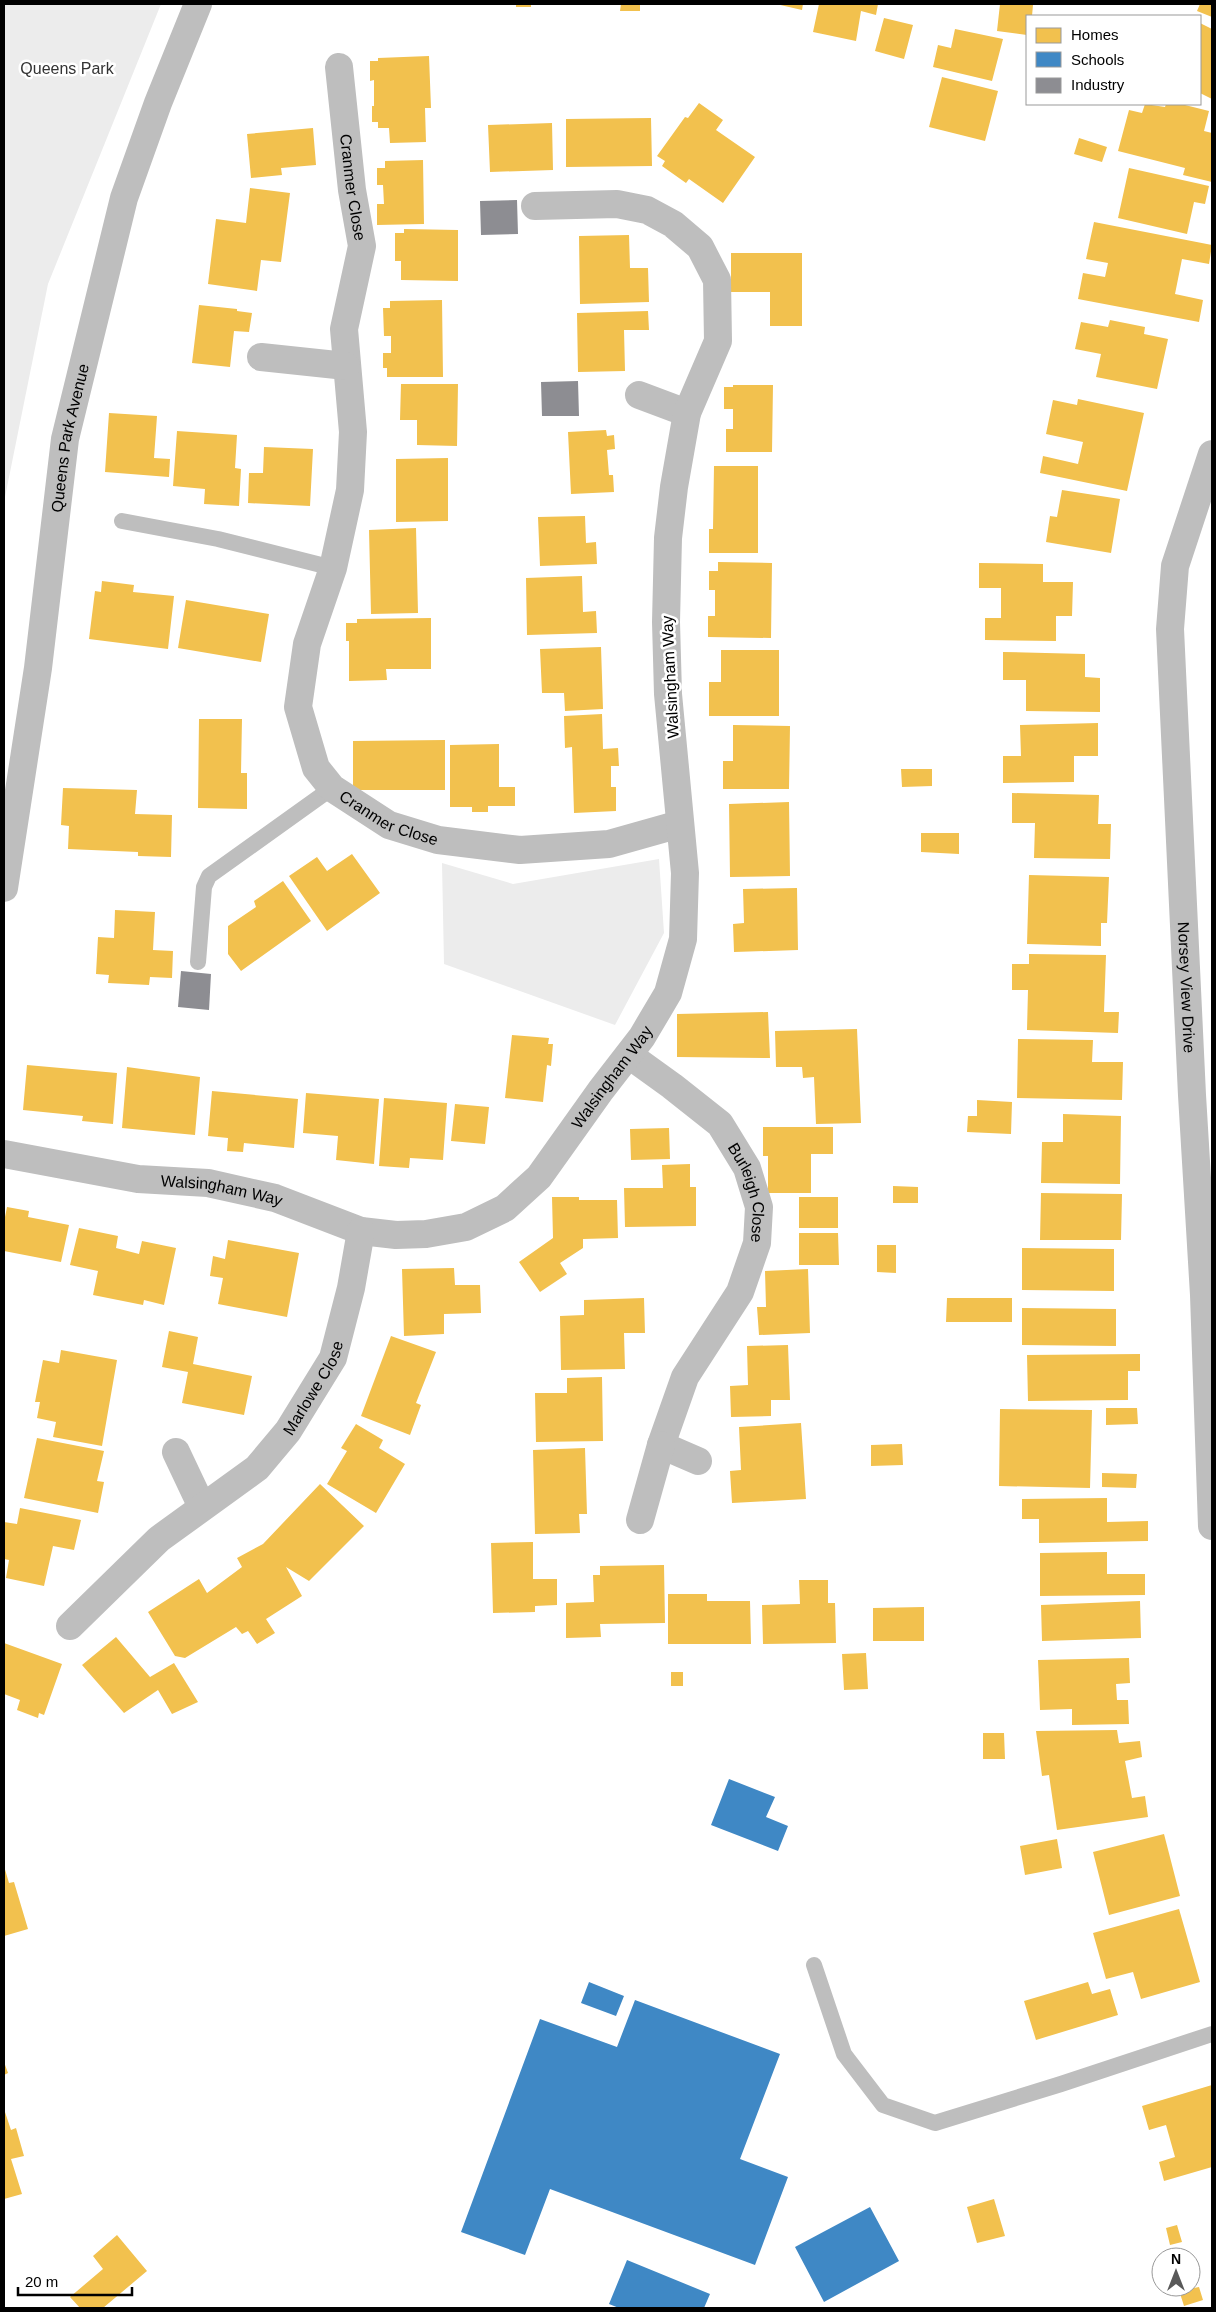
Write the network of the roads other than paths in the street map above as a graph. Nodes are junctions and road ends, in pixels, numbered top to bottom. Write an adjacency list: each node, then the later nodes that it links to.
1 (198, 4): 14 (street, Queens Park Avenue)
2 (339, 67): 5 (street, Cranmer Close)
3 (535, 206): 7 (street, Walsingham Way)
4 (261, 357): 5 (street)
5 (346, 366): 11 (street, Cranmer Close)
6 (639, 395): 7 (street)
7 (687, 413): 13 (street, Walsingham Way)
8 (1212, 454): 10 (street, Norsey View Drive)
9 (122, 521): 11 (lane)
10 (1202, 522): 18 (street, Norsey View Drive)
11 (333, 568): 12 (street, Cranmer Close)
12 (332, 788): 13 (street, Cranmer Close); 16 (lane)
13 (680, 824): 17 (street, Walsingham Way)
14 (8, 830): 15 (street, Queens Park Avenue)
15 (4, 888)
16 (198, 962)
17 (630, 1055): 20 (street, Walsingham Way); 21 (street, Burleigh Close)
18 (1202, 1094): 26 (street, Norsey View Drive)
19 (4, 1154): 20 (street, Walsingham Way)
20 (361, 1231): 24 (street, Marlowe Close)
21 (660, 1445): 23 (street); 25 (street, Burleigh Close)
22 (176, 1452): 24 (street)
23 (698, 1461)
24 (202, 1506): 27 (street, Marlowe Close)
25 (640, 1520)
26 (1212, 1526)
27 (70, 1626)
28 (814, 1965): 29 (lane)
29 (1212, 2034)

